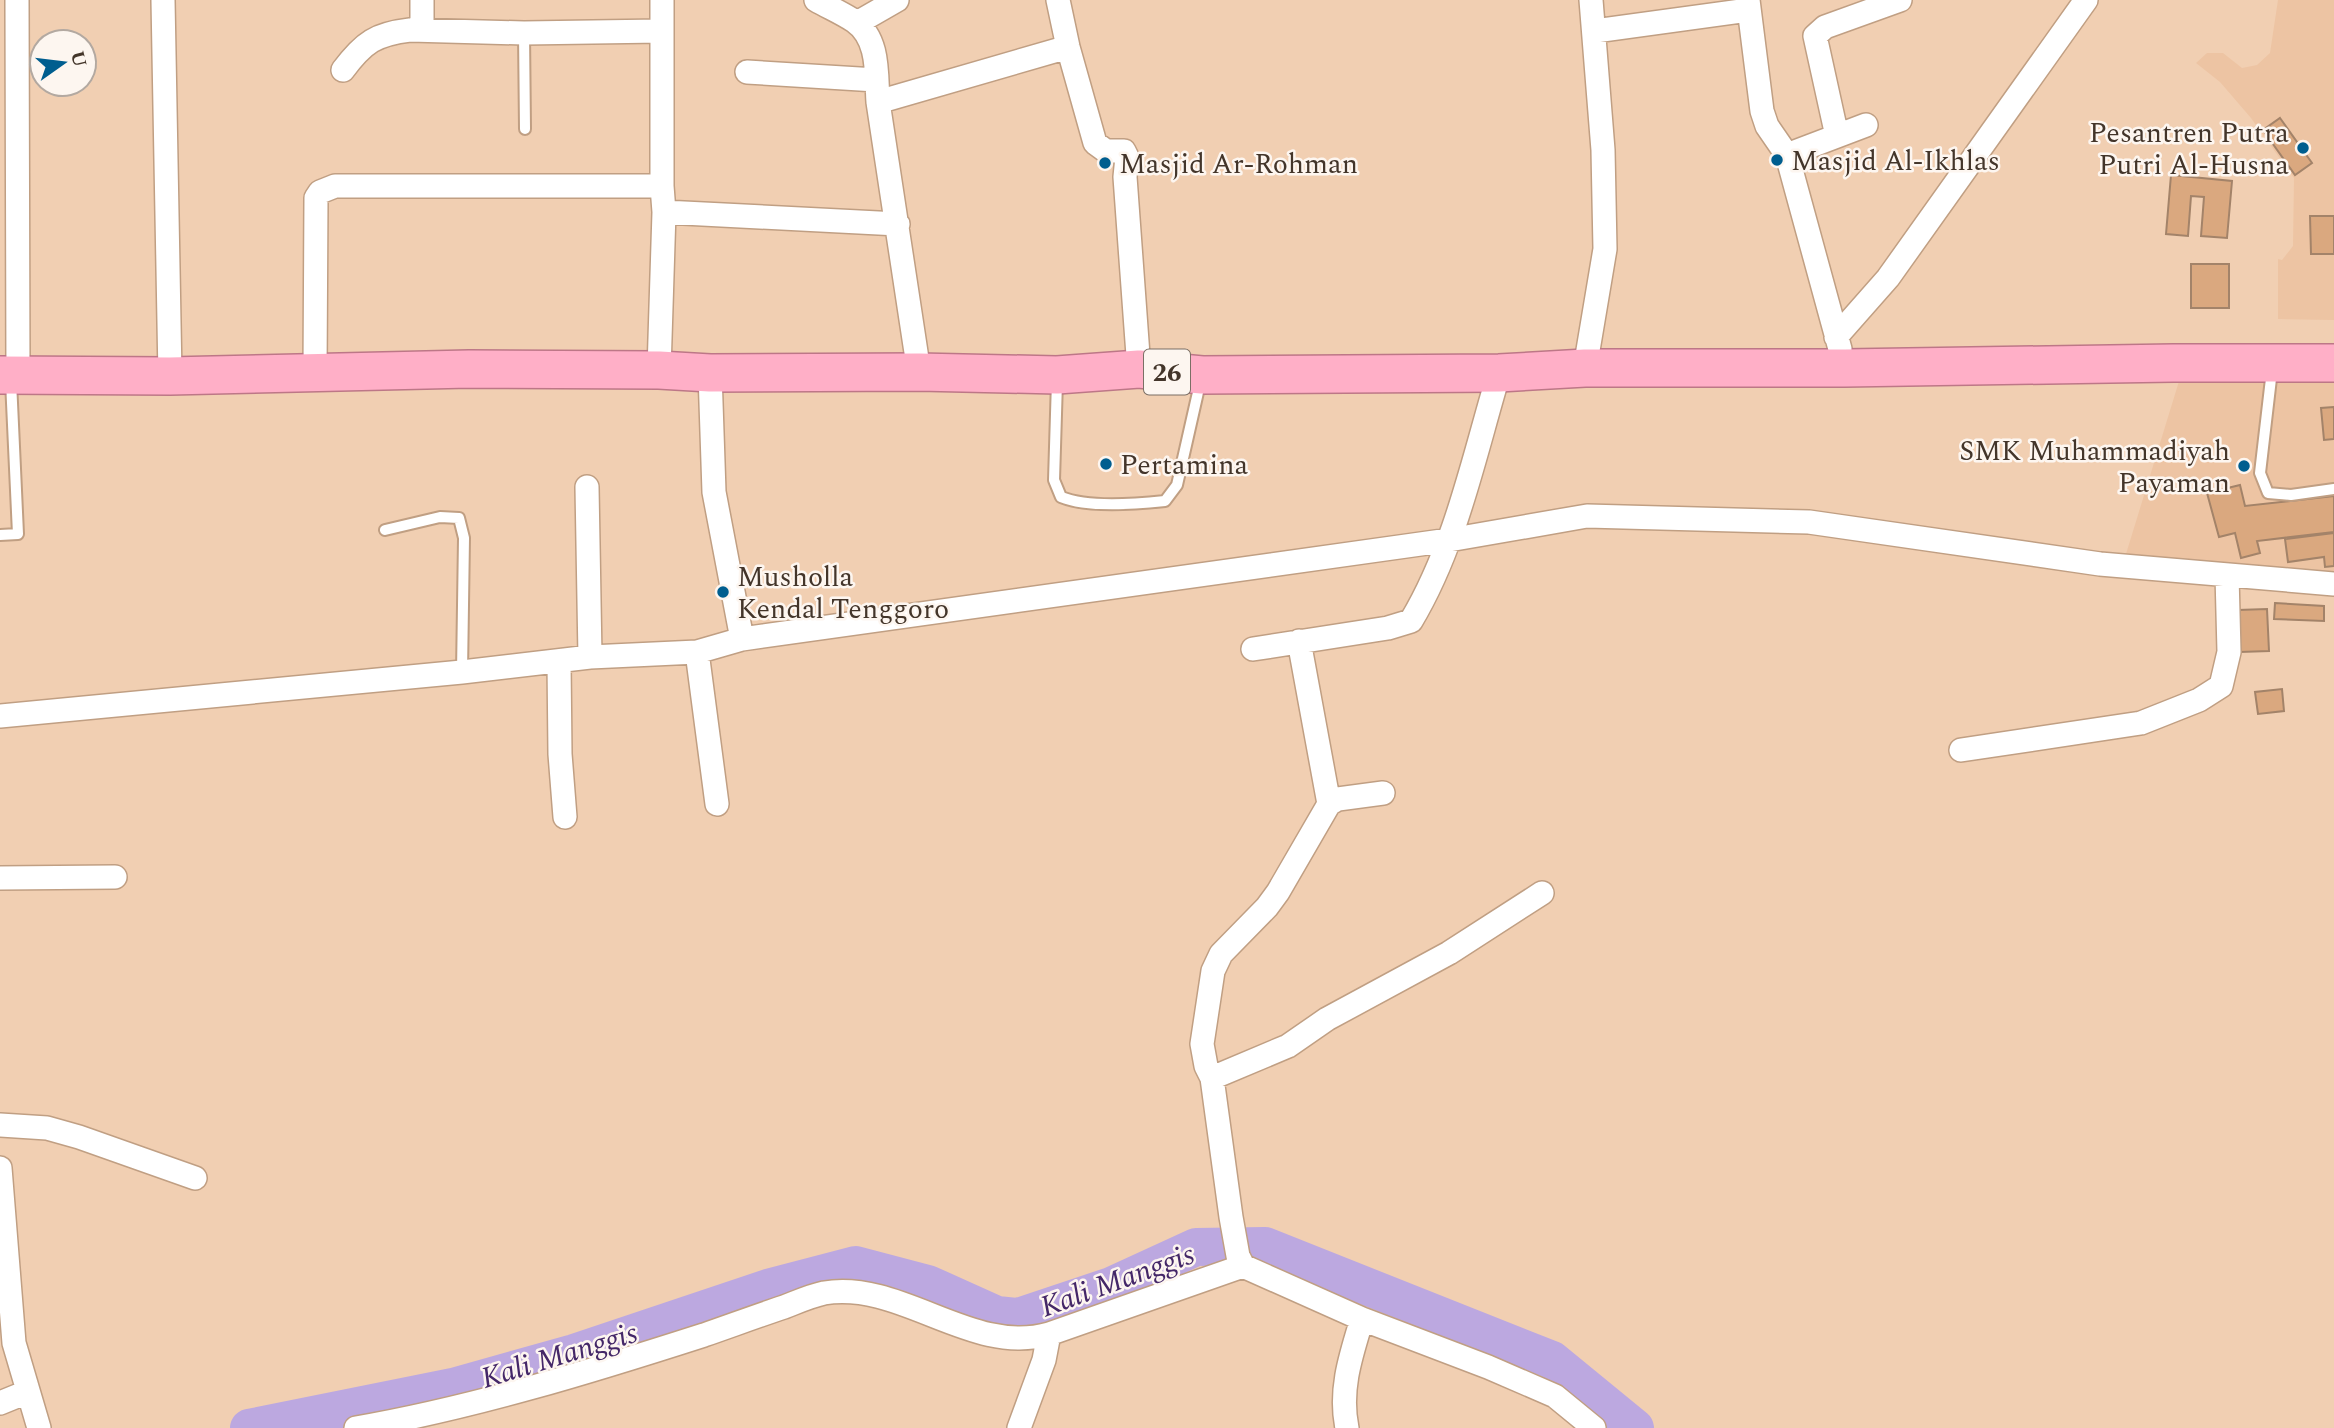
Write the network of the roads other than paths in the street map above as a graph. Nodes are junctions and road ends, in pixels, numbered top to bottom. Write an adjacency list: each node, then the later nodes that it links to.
1 (18, 0): 38 (street)
2 (163, 0): 41 (street)
3 (422, 0): 13 (street)
4 (662, 0): 14 (street)
5 (816, 0): 12 (street)
6 (897, 0): 12 (street)
7 (1058, 0): 17 (street)
8 (1591, 0): 15 (street)
9 (1900, 0): 23 (street)
10 (2086, 0): 28 (street)
11 (1748, 5): 15 (street); 24 (street)
12 (857, 23): 20 (street)
13 (422, 29): 16 (street); 18 (street)
14 (661, 31): 16 (street); 25 (street)
15 (1595, 32): 31 (street)
16 (524, 33): 22 (lane)
17 (1068, 47): 20 (street); 32 (street)
18 (343, 70)
19 (747, 72): 20 (street)
20 (877, 91): 27 (street)
21 (1866, 125): 23 (street)
22 (525, 129)
23 (1837, 136): 24 (street)
24 (1787, 155): 28 (street)
25 (662, 186): 26 (street); 35 (street)
26 (664, 212): 27 (street); 33 (street)
27 (898, 224): 34 (street)
28 (1841, 353): 30 (highway, 26); 31 (highway, 26)
29 (2334, 363): 30 (highway, 26)
30 (2272, 364): 45 (lane)
31 (1584, 368): 37 (highway, 26)
32 (1139, 369): 39 (highway, 26); 40 (highway, 26)
33 (659, 370): 35 (highway, 26); 36 (highway, 26)
34 (919, 372): 36 (highway, 26); 39 (highway, 26)
35 (315, 373): 41 (highway, 26)
36 (710, 373): 51 (street)
37 (1499, 373): 40 (highway, 26); 48 (street)
38 (9, 374): 41 (highway, 26); 43 (lane)
39 (1057, 375): 40 (lane)
40 (1202, 375)
41 (170, 376)
42 (0, 420): 43 (lane)
43 (13, 420): 47 (lane)
44 (587, 486): 55 (street)
45 (2334, 489)
46 (385, 530): 57 (lane)
47 (0, 534)
48 (1450, 540): 49 (street); 51 (street); 52 (street)
49 (2227, 575): 50 (street); 59 (street)
50 (2334, 584)
51 (742, 639): 54 (street)
52 (1299, 641): 53 (street); 62 (street)
53 (1253, 649)
54 (697, 652): 55 (street); 61 (street)
55 (590, 657): 56 (street)
56 (559, 662): 57 (street); 63 (street)
57 (462, 672): 58 (street)
58 (0, 716)
59 (1961, 750)
60 (1383, 793): 62 (street)
61 (717, 804)
62 (1329, 804): 67 (street)
63 (565, 817)
64 (114, 877): 65 (street)
65 (0, 878)
66 (1542, 893): 67 (street)
67 (1212, 1078): 71 (street)
68 (0, 1125): 70 (street)
69 (0, 1169): 74 (street)
70 (195, 1178)
71 (1241, 1261): 72 (street); 73 (street)
72 (1362, 1319): 79 (street); 80 (street)
73 (1048, 1334): 77 (street); 78 (street)
74 (27, 1392): 75 (street); 76 (street)
75 (0, 1403)
76 (39, 1428)
77 (356, 1428)
78 (1019, 1428)
79 (1347, 1428)
80 (1594, 1428)

